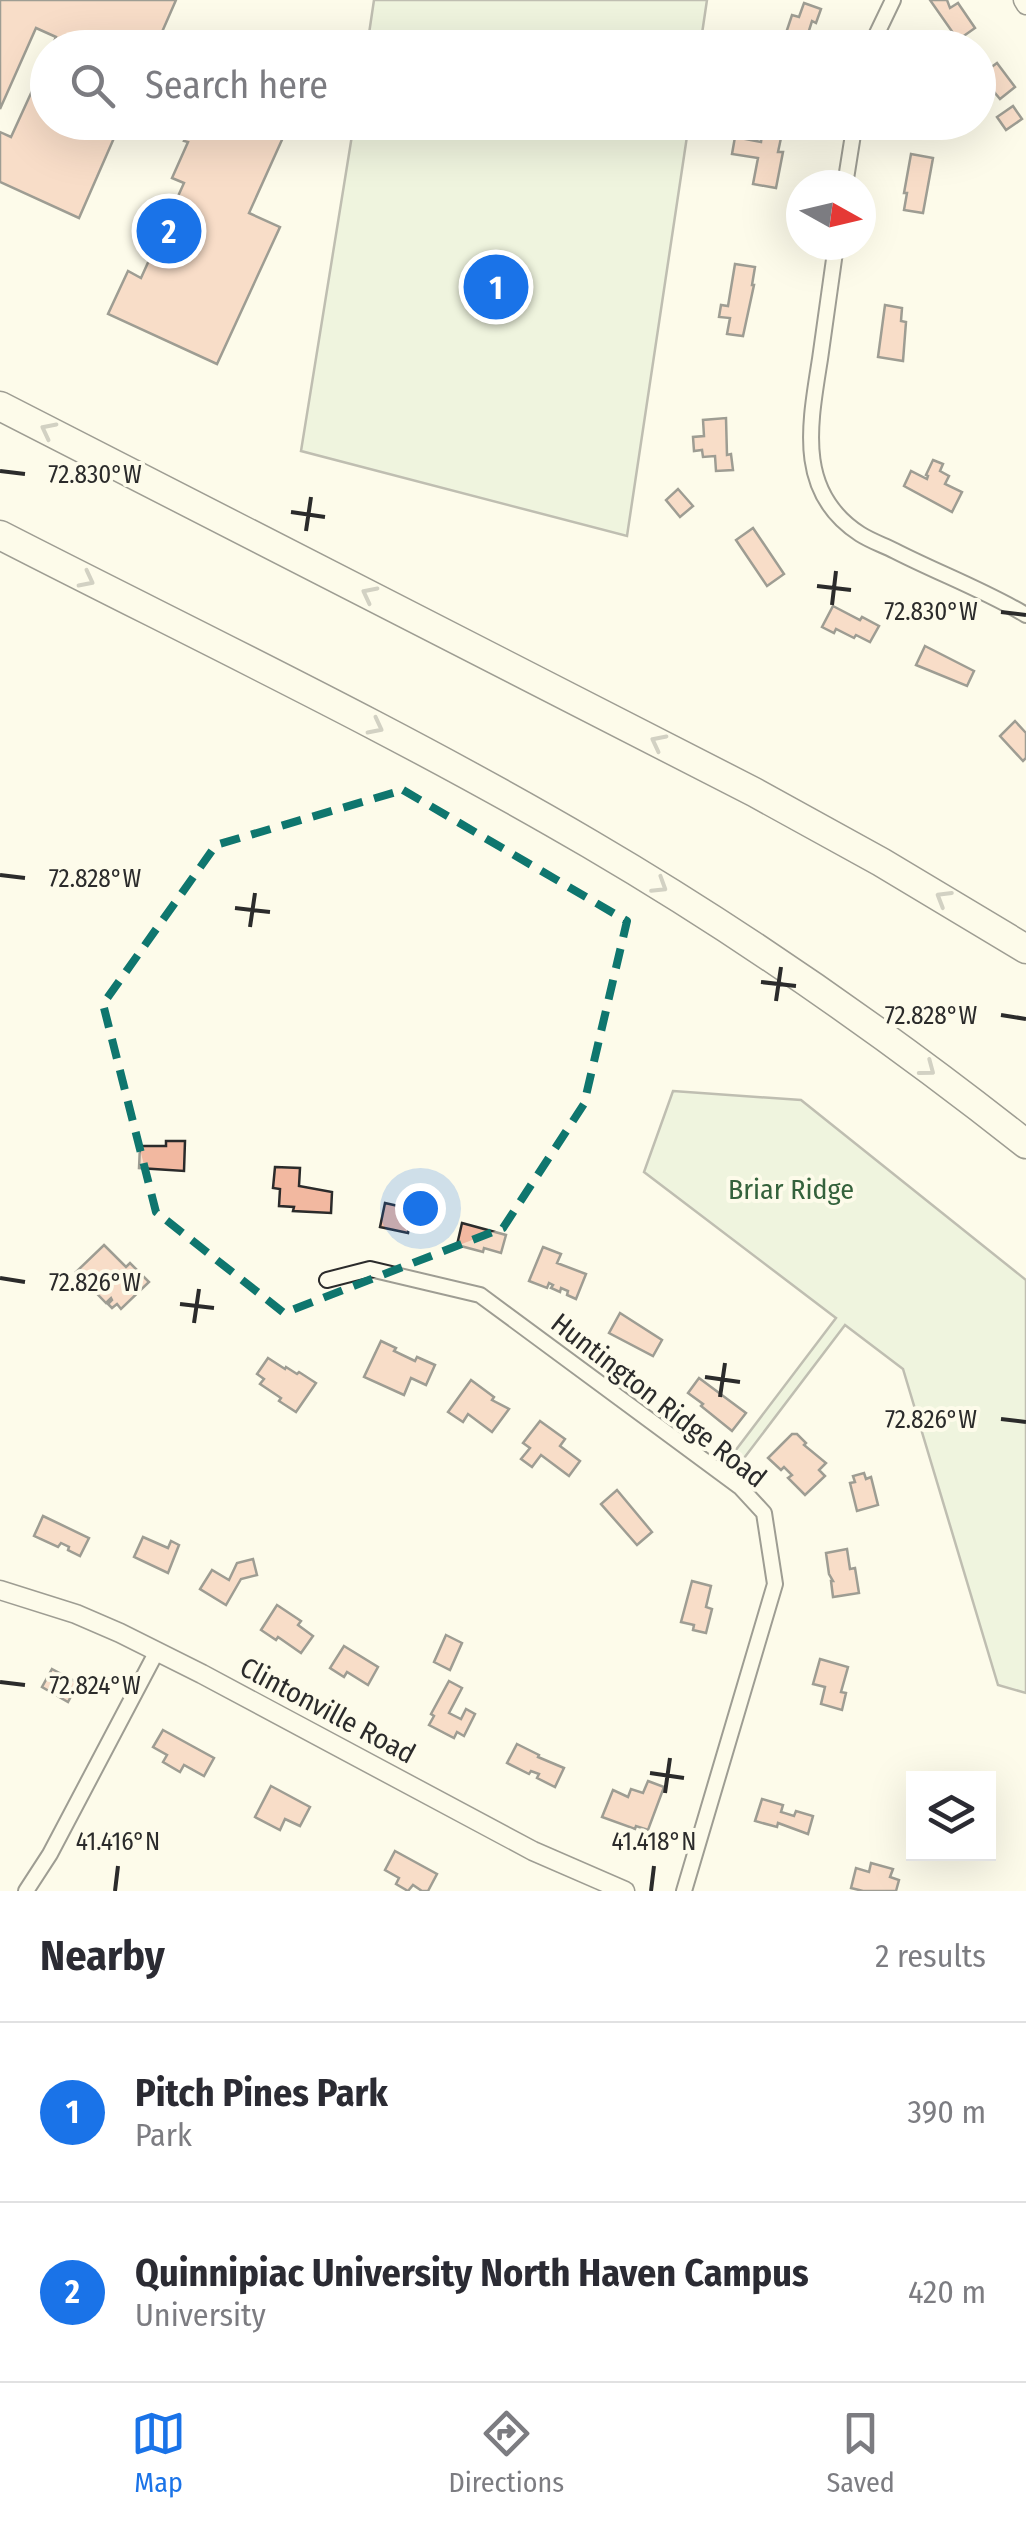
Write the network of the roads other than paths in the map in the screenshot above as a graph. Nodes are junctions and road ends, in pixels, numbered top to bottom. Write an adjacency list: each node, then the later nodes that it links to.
1 (893, 0): 2 (street)
2 (879, 30)
3 (851, 140): 4 (street)
4 (847, 170)
5 (834, 260): 8 (street)
6 (0, 406): 9 (highway, one-way to 6)
7 (0, 535): 10 (highway, one-way to 10)
8 (1026, 615)
9 (1026, 949)
10 (1026, 1144)
11 (327, 1280): 16 (street, Huntington Ridge Road)
12 (0, 1590): 13 (street, Clintonville Road)
13 (157, 1650): 14 (street); 15 (street, Clintonville Road)
14 (26, 1891)
15 (625, 1891)
16 (684, 1891)

